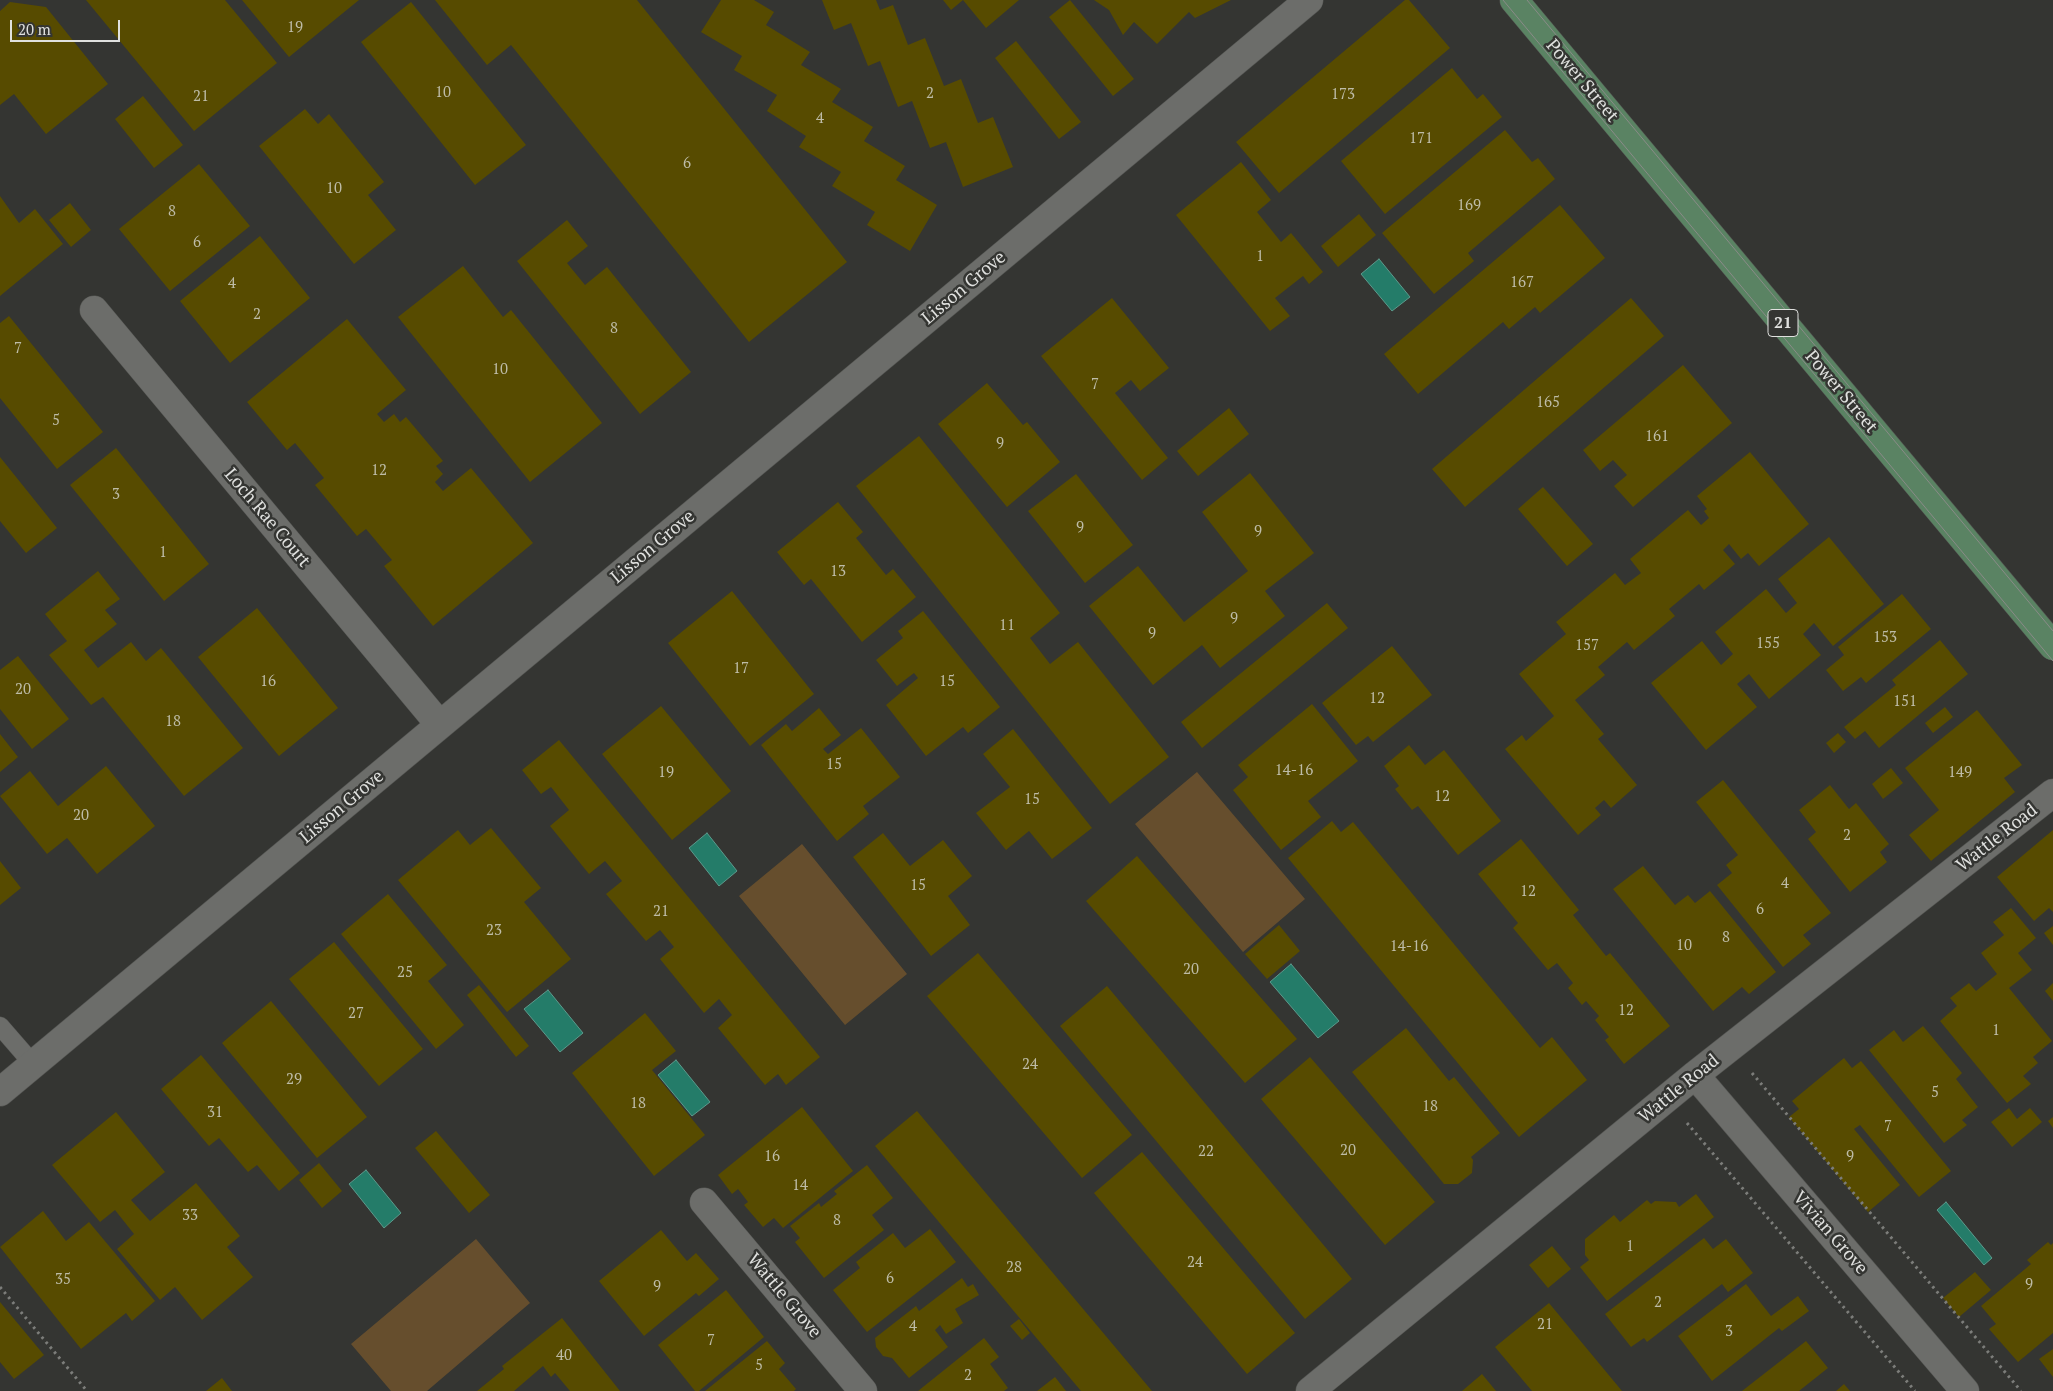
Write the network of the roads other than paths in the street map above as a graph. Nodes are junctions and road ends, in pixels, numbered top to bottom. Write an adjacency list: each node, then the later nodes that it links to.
1 (1514, 0): 4 (main road, Power Street / 21)
2 (1307, 1): 5 (street, Lisson Grove)
3 (94, 310): 5 (street, Loch Rae Court)
4 (2053, 646)
5 (440, 725): 8 (street, Lisson Grove)
6 (2053, 793): 9 (street, Wattle Road)
7 (0, 1026): 8 (lane)
8 (33, 1064): 10 (street, Lisson Grove)
9 (1695, 1075): 13 (street, Wattle Road); 14 (street, Vivian Grove)
10 (0, 1092)
11 (704, 1202): 12 (street, Wattle Grove)
12 (864, 1391)
13 (1310, 1391)
14 (1965, 1391)

